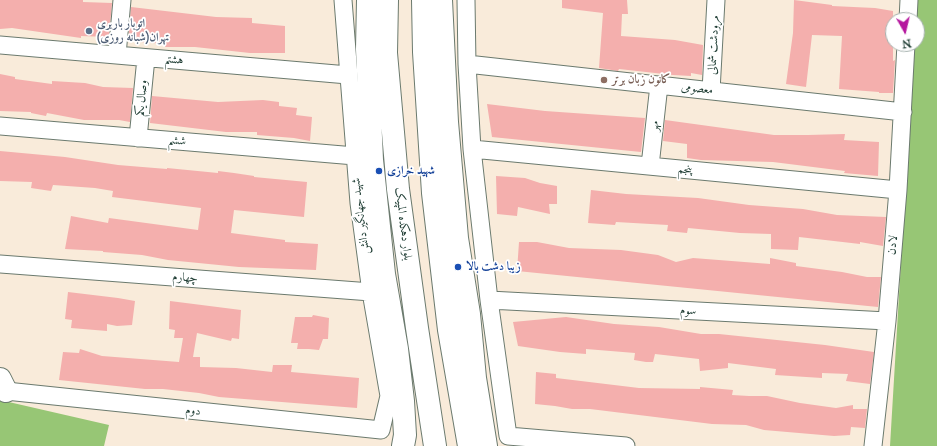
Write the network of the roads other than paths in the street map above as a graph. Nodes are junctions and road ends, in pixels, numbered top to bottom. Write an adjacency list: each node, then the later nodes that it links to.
1 (122, 0): 13 (street)
2 (343, 0): 16 (street, شهید جهانگیر دانش)
3 (368, 0): 32 (main road)
4 (387, 0): 33 (main road, بلوار دهکده المپیک)
5 (423, 0): 34 (main road)
6 (441, 0): 35 (main road)
7 (466, 0): 15 (street)
8 (716, 0): 18 (street, مرودشت شمالی)
9 (909, 0): 10 (street)
10 (908, 12)
11 (0, 45): 13 (street, هشتم)
12 (906, 52): 19 (street, لادن)
13 (117, 55): 14 (street, هشتم)
14 (146, 58): 16 (street, هشتم); 21 (street, وصال یکم)
15 (467, 64): 17 (street, معصومی); 22 (street)
16 (348, 76): 23 (street, شهید جهانگیر دانش)
17 (659, 85): 18 (street, معصومی); 24 (street, مهر)
18 (711, 91): 19 (street, معصومی)
19 (903, 112): 25 (street, لادن)
20 (0, 126): 21 (street, ششم)
21 (138, 138): 23 (street, ششم)
22 (472, 149): 24 (street, پنجم); 28 (street)
23 (355, 156): 27 (street, شهید جهانگیر دانش)
24 (650, 166): 25 (street, پنجم)
25 (898, 190): 29 (street, لادن)
26 (0, 264): 27 (street, چهارم)
27 (371, 292): 31 (street, شهید جهانگیر دانش)
28 (489, 300): 29 (street, سوم); 36 (street)
29 (887, 321): 37 (street, لادن)
30 (3, 385): 31 (street, دوم)
31 (381, 430)
32 (403, 446)
33 (435, 446)
34 (469, 446)
35 (486, 446)
36 (626, 446)
37 (873, 446)

